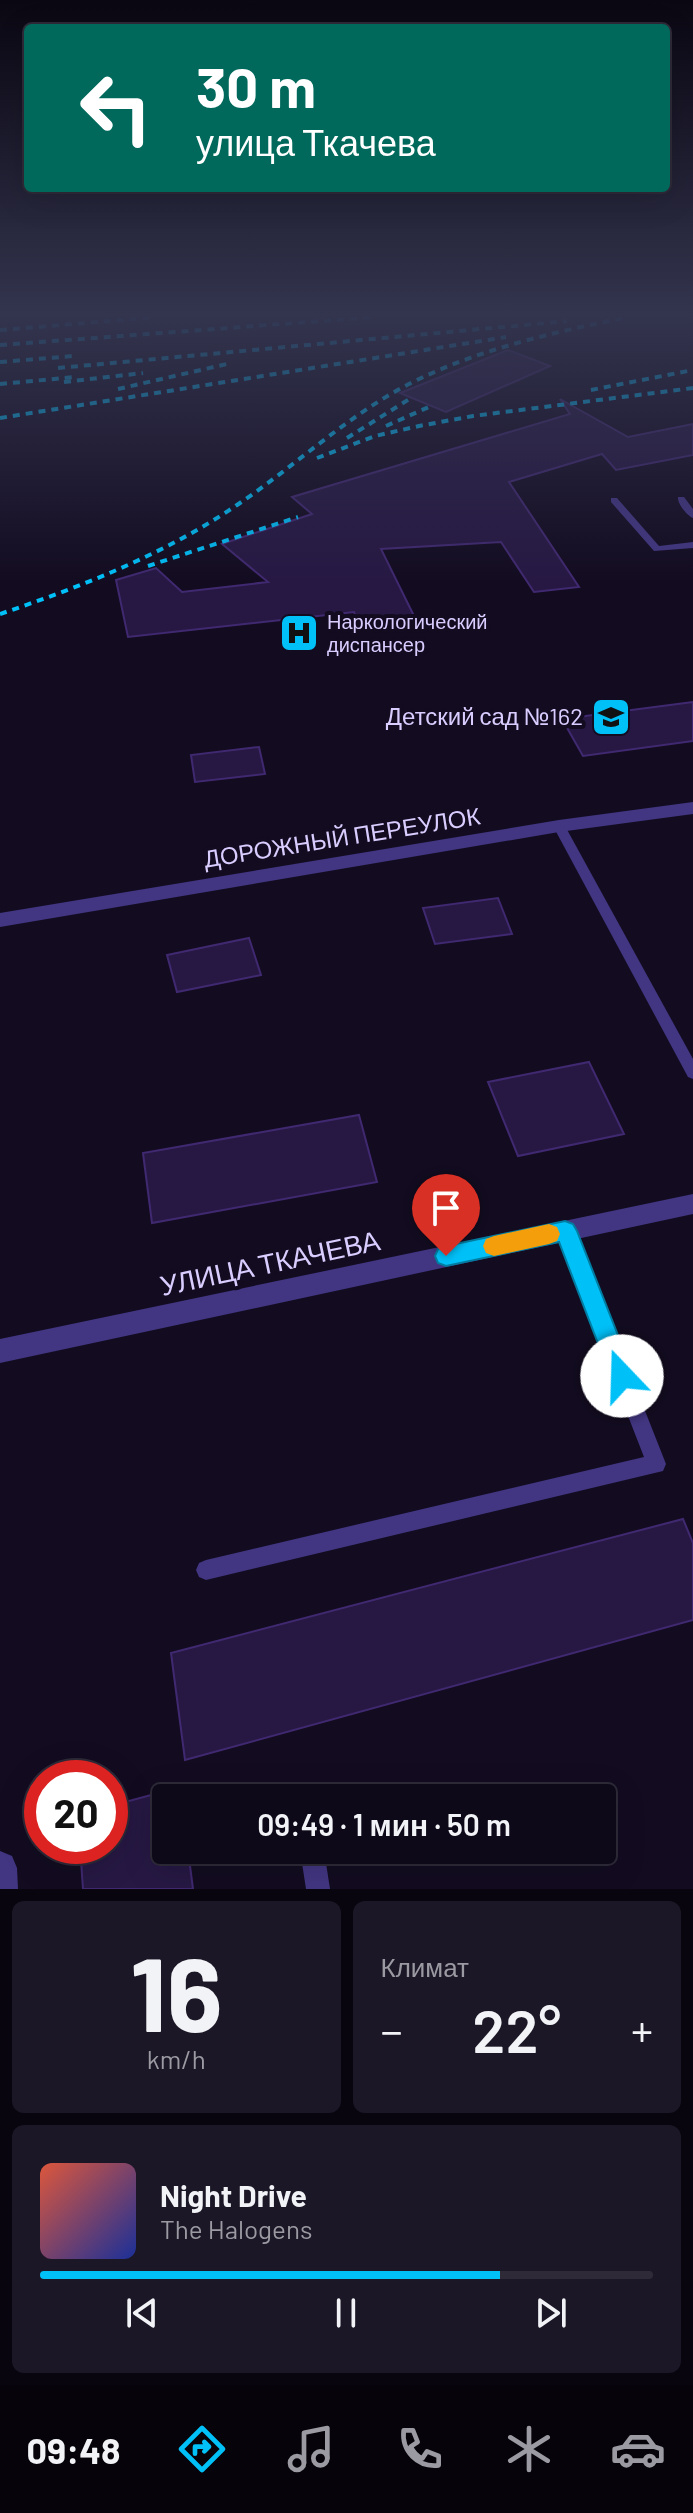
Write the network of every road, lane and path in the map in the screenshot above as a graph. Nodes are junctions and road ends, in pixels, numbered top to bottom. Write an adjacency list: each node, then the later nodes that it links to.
1 (681, 499): 3 (lane)
2 (614, 500): 4 (lane)
3 (693, 515)
4 (693, 545)
5 (693, 808): 6 (street, ДОРОЖНЫЙ ПЕРЕУЛОК)
6 (559, 826): 7 (street, ДОРОЖНЫЙ ПЕРЕУЛОК); 8 (lane)
7 (0, 920)
8 (693, 1073)
9 (693, 1204): 10 (street, УЛИЦА ТКАЧЕВА)
10 (565, 1231): 11 (street, УЛИЦА ТКАЧЕВА); 12 (lane)
11 (0, 1351)
12 (206, 1570)
13 (314, 1864): 16 (lane)
14 (0, 1868): 15 (street)
15 (1, 1889)
16 (318, 1889)

